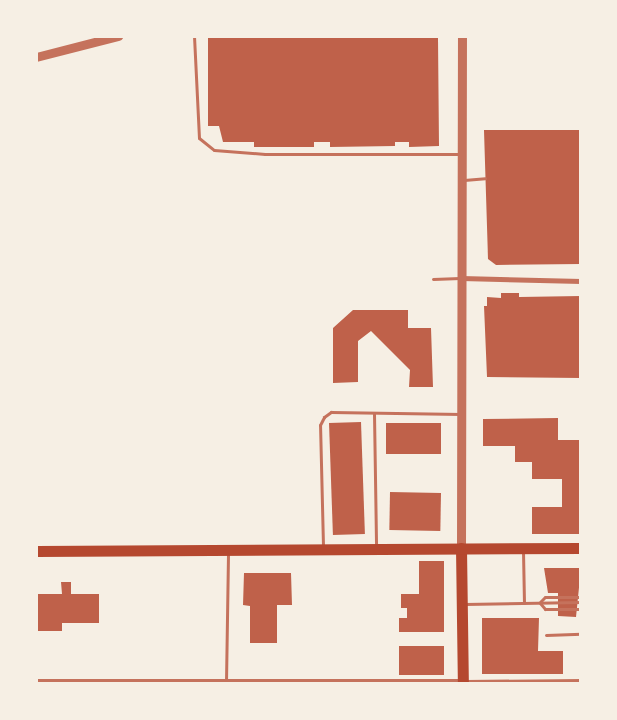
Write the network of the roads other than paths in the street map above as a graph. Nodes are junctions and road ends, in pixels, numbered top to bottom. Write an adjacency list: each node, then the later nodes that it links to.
1 (118, 36): 4 (street)
2 (194, 36): 5 (lane)
3 (462, 36): 5 (street)
4 (36, 57)
5 (460, 154): 7 (street)
6 (485, 178): 7 (lane)
7 (460, 180): 8 (street)
8 (461, 278): 9 (lane); 10 (street); 12 (street)
9 (433, 279)
10 (581, 281)
11 (374, 414): 12 (lane); 17 (lane); 18 (lane)
12 (461, 414): 13 (street)
13 (461, 548): 14 (main road); 18 (main road); 24 (main road)
14 (523, 548): 15 (main road); 22 (lane)
15 (581, 548)
16 (228, 550): 17 (main road); 19 (main road); 32 (lane)
17 (323, 550): 18 (main road)
18 (376, 550)
19 (36, 552)
20 (581, 597): 23 (lane)
21 (581, 602): 23 (lane)
22 (524, 603): 23 (lane); 24 (lane)
23 (539, 603): 25 (lane)
24 (462, 604): 33 (main road)
25 (581, 609)
26 (581, 634): 27 (lane)
27 (546, 635)
28 (581, 680): 33 (lane)
29 (37, 682): 30 (street)
30 (70, 682): 31 (street)
31 (122, 682): 34 (street)
32 (226, 682): 34 (street); 35 (street)
33 (463, 682): 35 (street)
34 (214, 683)
35 (329, 683)

